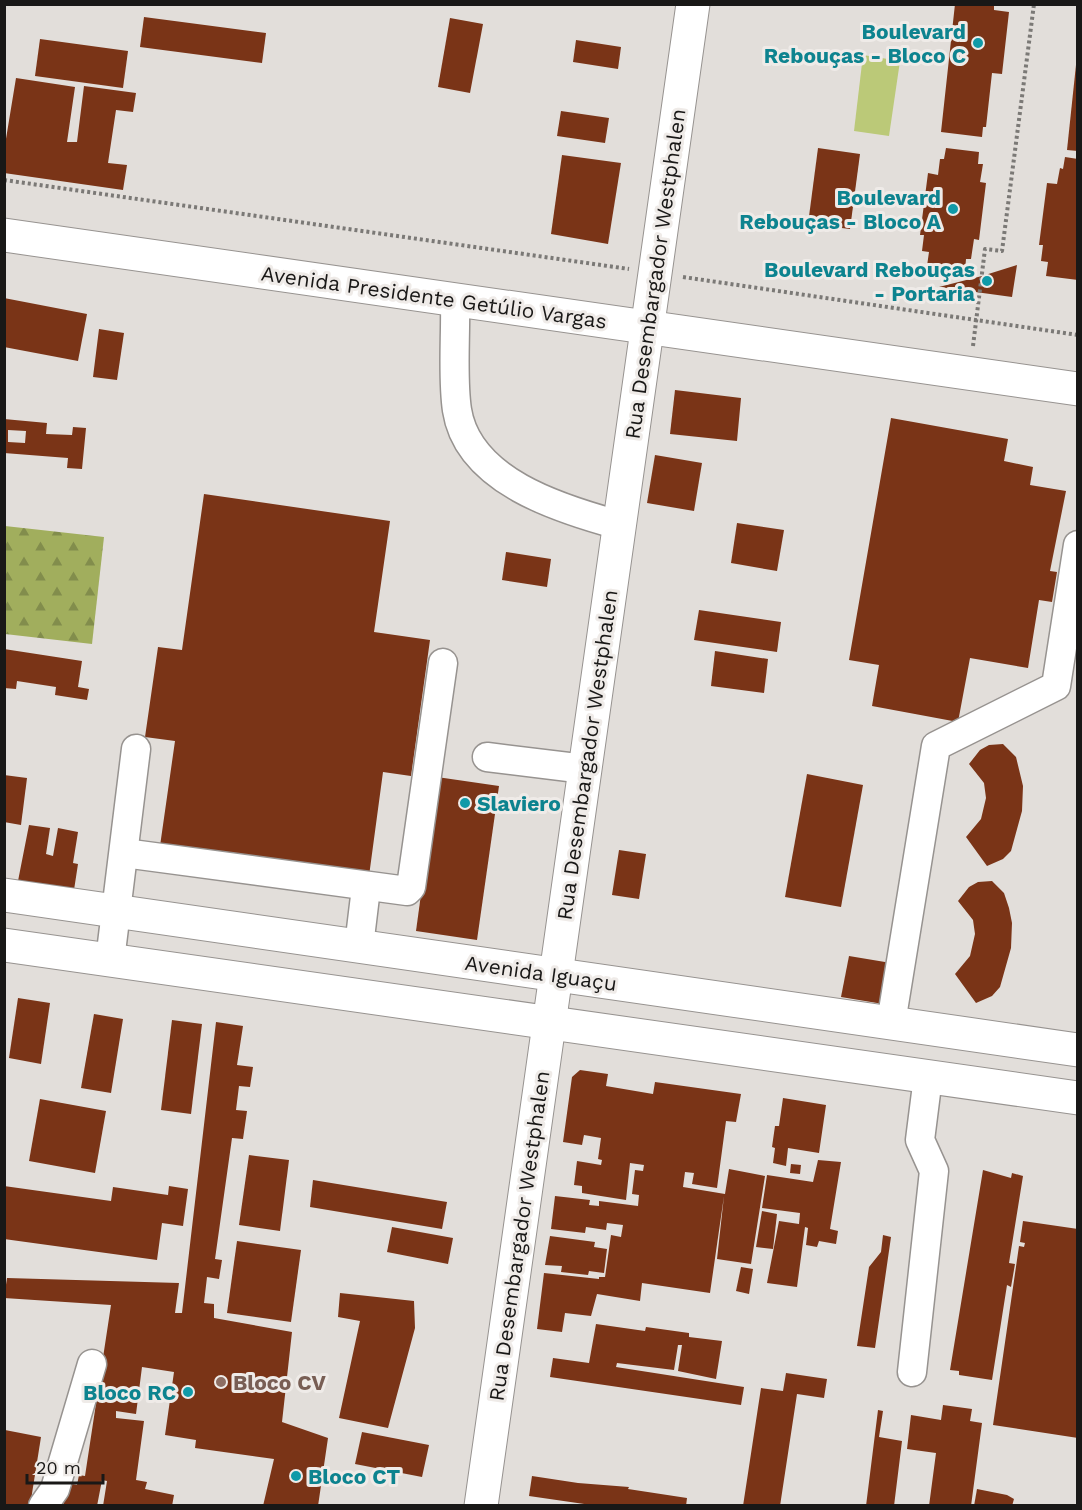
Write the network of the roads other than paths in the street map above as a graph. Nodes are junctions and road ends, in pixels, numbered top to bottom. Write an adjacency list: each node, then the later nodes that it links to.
1 (693, 4): 4 (main road, Rua Desembargador Westphalen)
2 (4, 235): 3 (main road, Avenida Presidente Getúlio Vargas)
3 (455, 300): 4 (main road, Avenida Presidente Getúlio Vargas); 6 (street)
4 (647, 328): 5 (main road, Avenida Presidente Getúlio Vargas); 6 (main road, Rua Desembargador Westphalen)
5 (1077, 389)
6 (619, 525): 11 (main road, Rua Desembargador Westphalen)
7 (1077, 545): 22 (street)
8 (443, 663): 13 (street)
9 (136, 749): 12 (street)
10 (487, 757): 11 (street)
11 (585, 769): 19 (main road, Rua Desembargador Westphalen)
12 (123, 853): 13 (street); 15 (street)
13 (366, 888): 17 (street)
14 (4, 895): 15 (main road, Avenida Iguaçu)
15 (117, 911): 17 (main road, Avenida Iguaçu); 18 (street)
16 (4, 945): 18 (main road)
17 (359, 946): 19 (main road, Avenida Iguaçu); 20 (main road)
18 (110, 960): 20 (main road)
19 (556, 975): 21 (main road, Rua Desembargador Westphalen); 22 (main road, Avenida Iguaçu)
20 (306, 988): 21 (main road)
21 (549, 1023): 25 (main road); 31 (main road, Rua Desembargador Westphalen)
22 (891, 1023): 23 (main road, Avenida Iguaçu)
23 (962, 1033): 24 (main road, Avenida Iguaçu); 26 (main road)
24 (1077, 1050)
25 (928, 1077): 26 (main road); 29 (street)
26 (1011, 1089): 27 (main road)
27 (1077, 1098)
28 (92, 1364): 30 (street)
29 (912, 1372)
30 (43, 1506)
31 (481, 1506)

